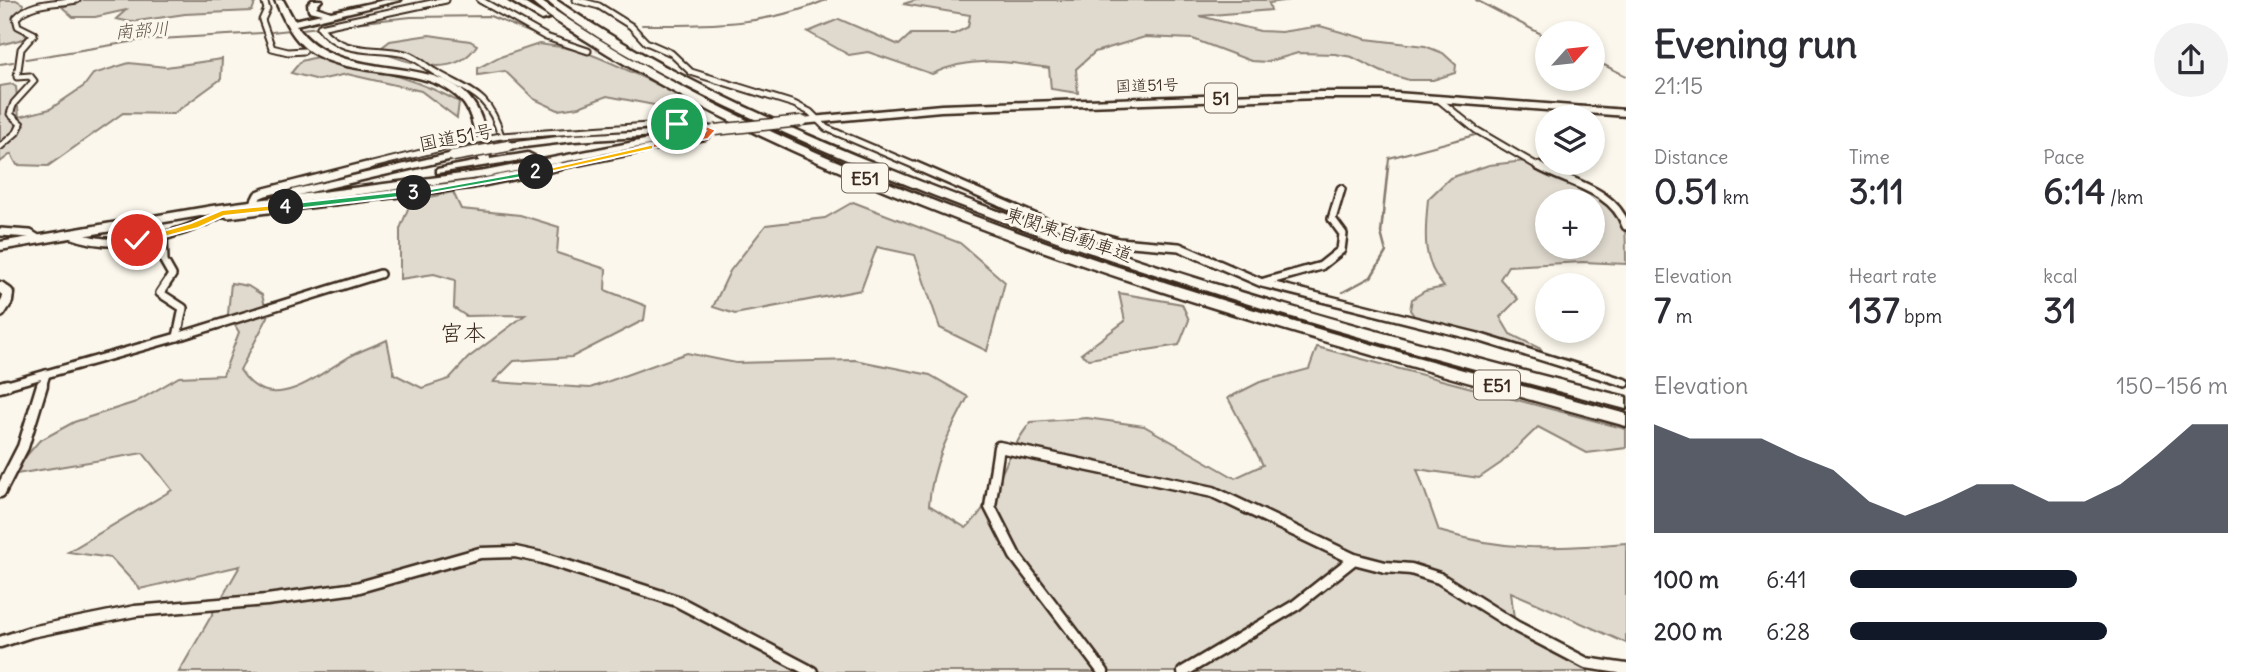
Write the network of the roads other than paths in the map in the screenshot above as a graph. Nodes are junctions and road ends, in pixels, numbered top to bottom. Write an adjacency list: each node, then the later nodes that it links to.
1 (78, 0): 29 (street)
2 (264, 0): 18 (street)
3 (318, 0): 12 (highway)
4 (397, 0): 12 (highway)
5 (446, 0): 14 (street)
6 (480, 0): 19 (street)
7 (513, 0): 20 (highway)
8 (533, 0): 20 (highway, 東関東自動車道 / E51)
9 (551, 0): 45 (highway, 東関東自動車道 / E51)
10 (576, 0): 15 (street)
11 (283, 1): 13 (highway)
12 (339, 12): 13 (highway)
13 (291, 23): 30 (highway)
14 (331, 41): 16 (street); 27 (street)
15 (646, 42): 17 (street); 23 (street)
16 (323, 44)
17 (634, 46)
18 (304, 51)
19 (588, 51)
20 (617, 56): 45 (highway, 東関東自動車道 / E51)
21 (1438, 99): 22 (highway, 国道51号 / 51); 23 (highway, 国道51号 / 51); 36 (street)
22 (1626, 113)
23 (815, 119): 24 (highway, 国道51号 / 51, bridge); 43 (street)
24 (713, 130): 25 (highway, 国道51号 / 51); 26 (highway, 国道51号 / 51); 27 (street); 35 (street)
25 (652, 134): 27 (highway, 国道51号 / 51); 28 (highway)
26 (684, 136): 28 (highway); 33 (highway, 国道51号 / 51)
27 (505, 141): 34 (highway, 国道51号 / 51, bridge); 34 (street, bridge)
28 (609, 143): 30 (highway)
29 (0, 147)
30 (485, 163): 31 (highway)
31 (355, 186): 33 (highway); 34 (highway)
32 (1341, 189): 43 (street)
33 (303, 199): 35 (highway, 国道51号 / 51)
34 (261, 200): 35 (highway, 国道51号 / 51)
35 (218, 211): 38 (highway, 国道51号 / 51); 39 (street)
36 (1626, 226)
37 (0, 232): 40 (street)
38 (70, 233): 39 (street); 40 (highway, 国道51号 / 51)
39 (163, 235): 47 (street)
40 (38, 239): 41 (highway, 国道51号 / 51)
41 (0, 246)
42 (380, 274): 47 (street)
43 (1262, 283): 49 (street)
44 (0, 287): 46 (street)
45 (1222, 299): 51 (highway, 東関東自動車道 / E51); 52 (highway, 東関東自動車道 / E51)
46 (0, 312)
47 (177, 337): 48 (street)
48 (46, 374): 50 (street); 53 (street)
49 (1626, 383)
50 (0, 387)
51 (1626, 403)
52 (1626, 420)
53 (0, 492)
54 (1354, 558): 56 (street); 58 (street); 59 (street)
55 (0, 642): 57 (street)
56 (1626, 668)
57 (812, 672)
58 (1102, 672)
59 (1183, 672)

